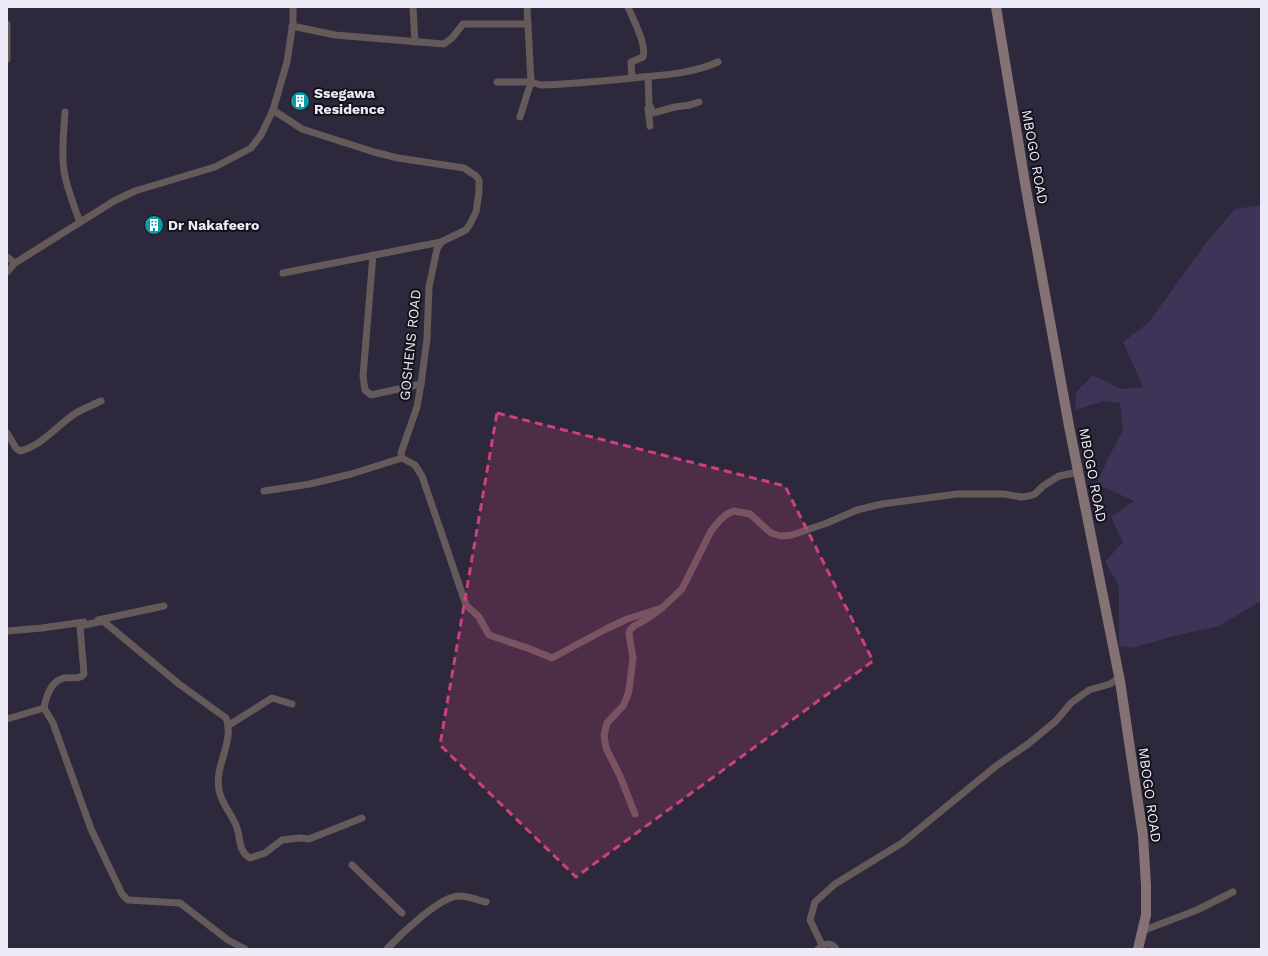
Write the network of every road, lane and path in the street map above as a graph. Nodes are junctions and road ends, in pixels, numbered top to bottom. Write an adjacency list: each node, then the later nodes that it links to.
1 (292, 7): 8 (street)
2 (413, 7): 9 (street)
3 (527, 7): 7 (street)
4 (628, 7): 13 (street)
5 (996, 7): 33 (main road, MBOGO ROAD)
6 (7, 24): 10 (street)
7 (528, 24): 9 (street); 16 (street)
8 (292, 26): 9 (street); 18 (street)
9 (415, 42)
10 (7, 60)
11 (718, 62): 12 (street)
12 (648, 77): 14 (street); 17 (street)
13 (632, 78): 14 (street); 16 (street)
14 (640, 78): 21 (street)
15 (496, 82): 16 (street)
16 (531, 82): 20 (street)
17 (699, 102)
18 (273, 110): 22 (street); 23 (street)
19 (65, 112): 22 (street)
20 (520, 117)
21 (650, 126)
22 (80, 222): 26 (street)
23 (441, 242): 24 (street); 29 (street, GOSHENS ROAD)
24 (373, 256): 28 (street); 29 (street)
25 (7, 257): 26 (street)
26 (15, 263): 27 (street)
27 (7, 272)
28 (283, 273)
29 (422, 384): 32 (street, GOSHENS ROAD)
30 (101, 401): 31 (street)
31 (7, 433)
32 (402, 458): 34 (street); 36 (street)
33 (1079, 472): 36 (street); 38 (main road, MBOGO ROAD)
34 (264, 490)
35 (164, 606): 37 (street)
36 (662, 608): 43 (street)
37 (7, 630)
38 (1120, 677): 49 (main road, MBOGO ROAD); 50 (street)
39 (292, 704): 42 (street)
40 (44, 708): 41 (street); 42 (street); 51 (street)
41 (7, 719)
42 (229, 725): 44 (street)
43 (635, 814)
44 (362, 818)
45 (352, 865): 48 (street)
46 (1233, 892): 49 (street)
47 (486, 902): 52 (street)
48 (402, 913)
49 (1142, 931): 54 (main road, MBOGO ROAD)
50 (820, 947): 53 (street)
51 (245, 949)
52 (387, 949)
53 (836, 949)
54 (1138, 949)

